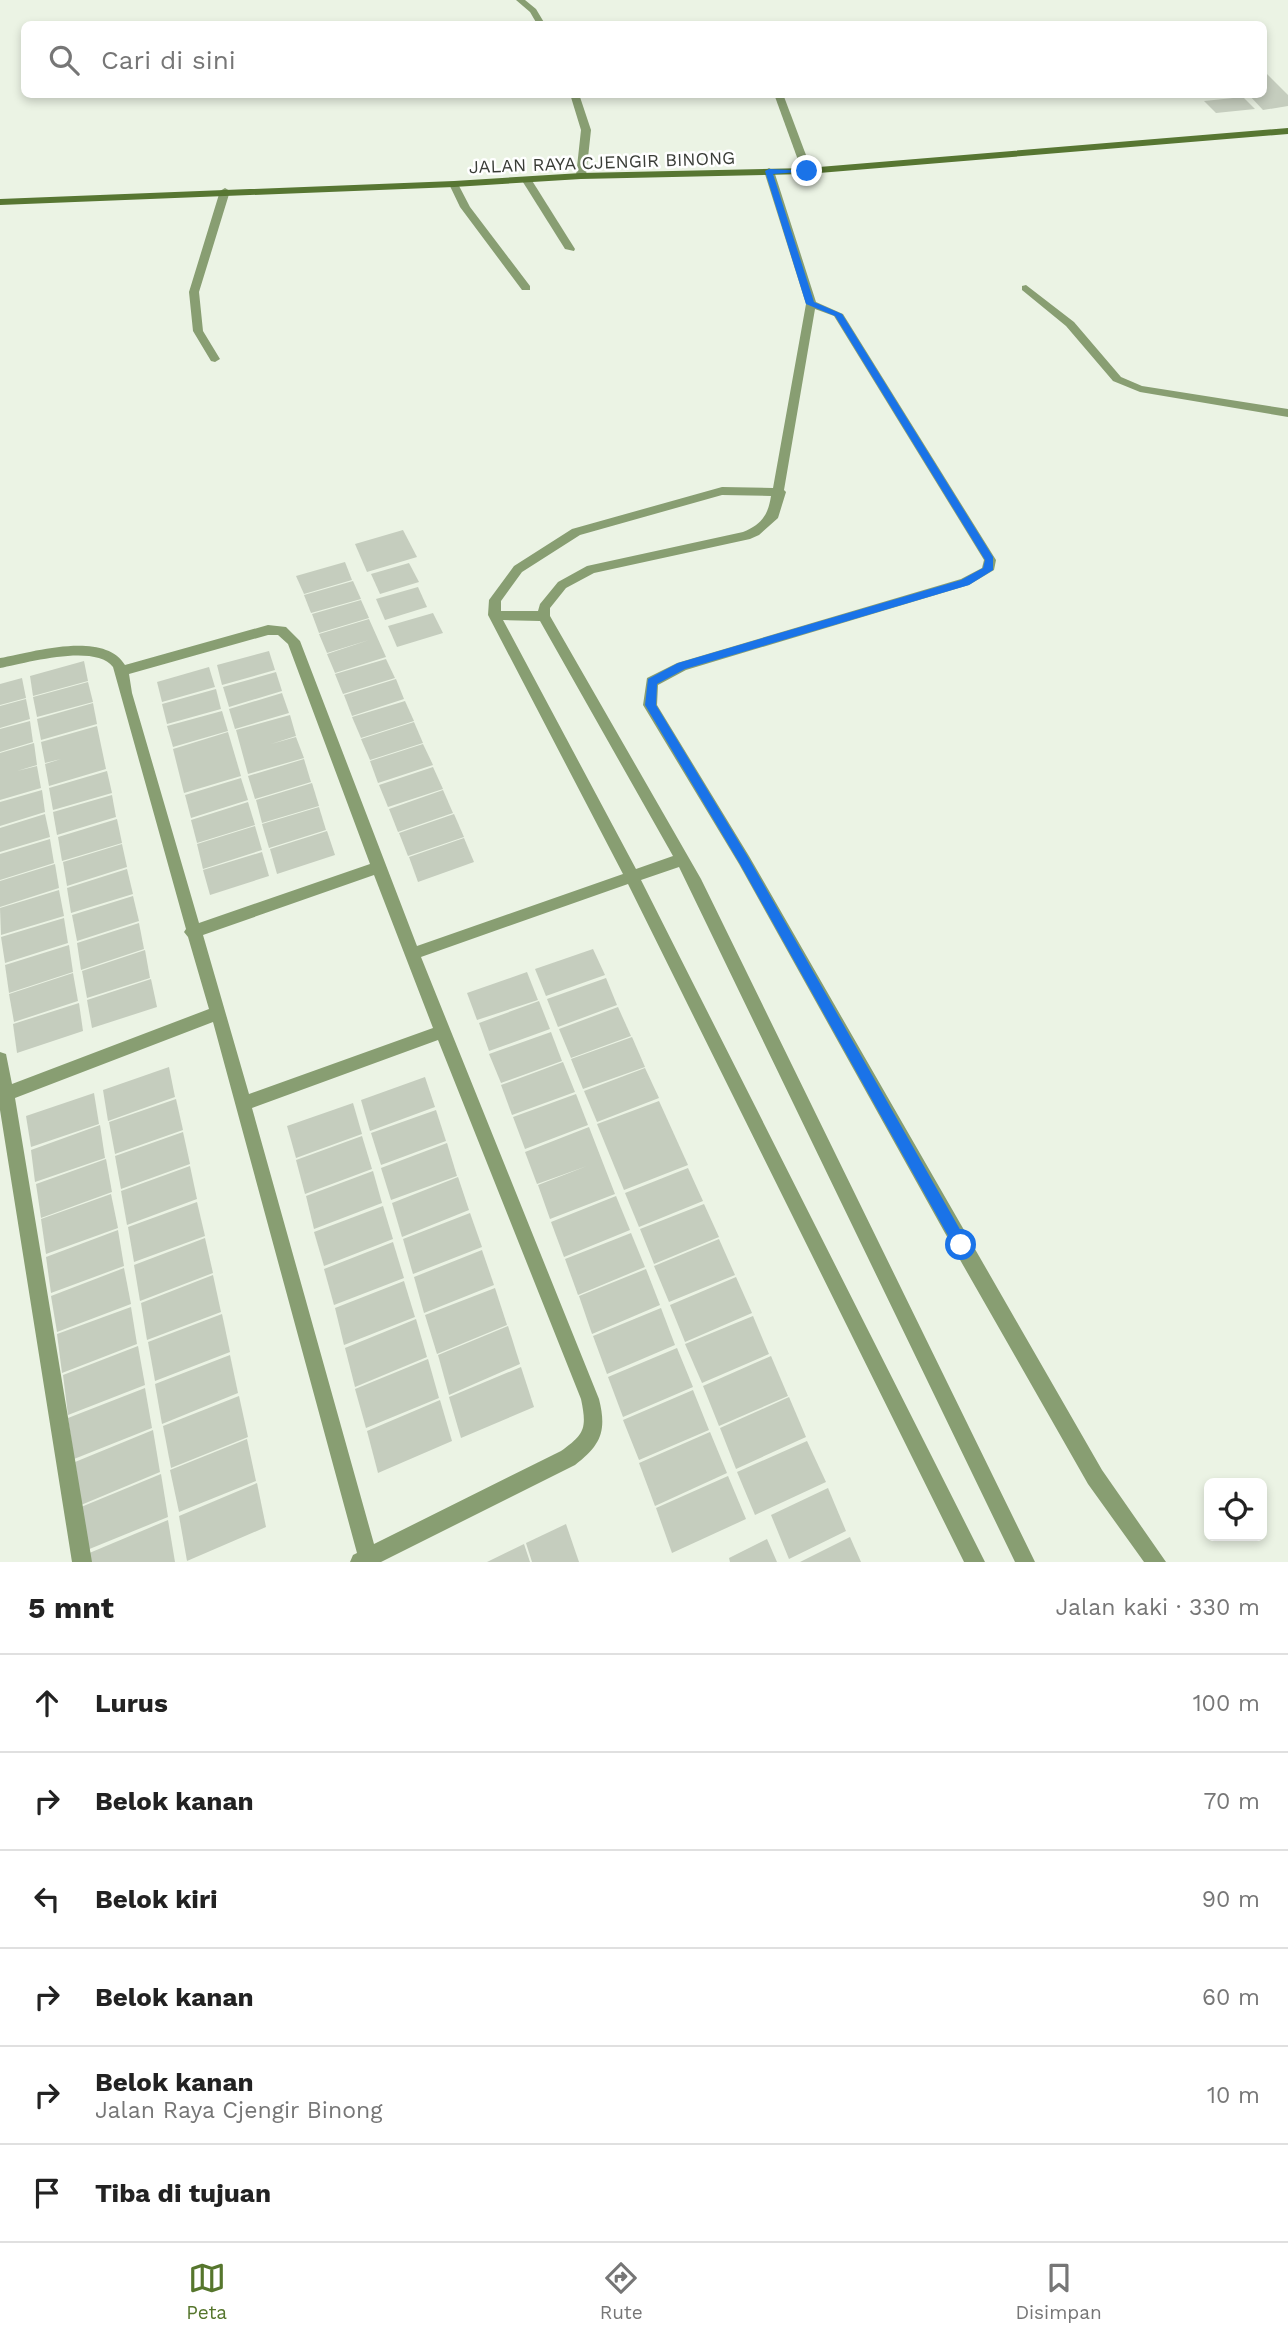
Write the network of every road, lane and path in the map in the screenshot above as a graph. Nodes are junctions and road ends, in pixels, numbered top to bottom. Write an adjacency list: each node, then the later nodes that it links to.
1 (520, 0): 2 (street)
2 (538, 21)
3 (575, 98): 8 (street)
4 (780, 98): 7 (street)
5 (1288, 131): 7 (main road, JALAN RAYA CJENGIR BINONG)
6 (769, 171): 7 (main road, JALAN RAYA CJENGIR BINONG); 8 (main road, JALAN RAYA CJENGIR BINONG); 16 (street)
7 (807, 171)
8 (581, 176): 9 (main road, JALAN RAYA CJENGIR BINONG)
9 (526, 179): 10 (main road, JALAN RAYA CJENGIR BINONG); 13 (street)
10 (454, 184): 11 (main road, JALAN RAYA CJENGIR BINONG); 14 (street)
11 (225, 191): 12 (main road, JALAN RAYA CJENGIR BINONG); 17 (street)
12 (0, 202)
13 (570, 249)
14 (526, 288)
15 (1026, 288): 18 (street)
16 (811, 304): 19 (street); 38 (street)
17 (215, 359)
18 (1288, 413)
19 (780, 492): 20 (street); 21 (street)
20 (494, 615): 21 (street); 26 (street)
21 (544, 616): 24 (street)
22 (0, 663): 23 (street)
23 (122, 671): 25 (street); 27 (street)
24 (682, 859): 26 (street); 37 (street)
25 (377, 868): 27 (street); 28 (street)
26 (632, 877): 28 (street); 36 (street)
27 (192, 932): 29 (street)
28 (412, 954): 30 (street)
29 (218, 1013): 32 (street); 33 (street)
30 (441, 1032): 33 (street); 34 (street)
31 (0, 1059): 32 (street)
32 (6, 1094): 35 (street)
33 (243, 1104): 34 (street)
34 (364, 1560)
35 (82, 1562)
36 (975, 1562)
37 (1025, 1562)
38 (1156, 1562)

